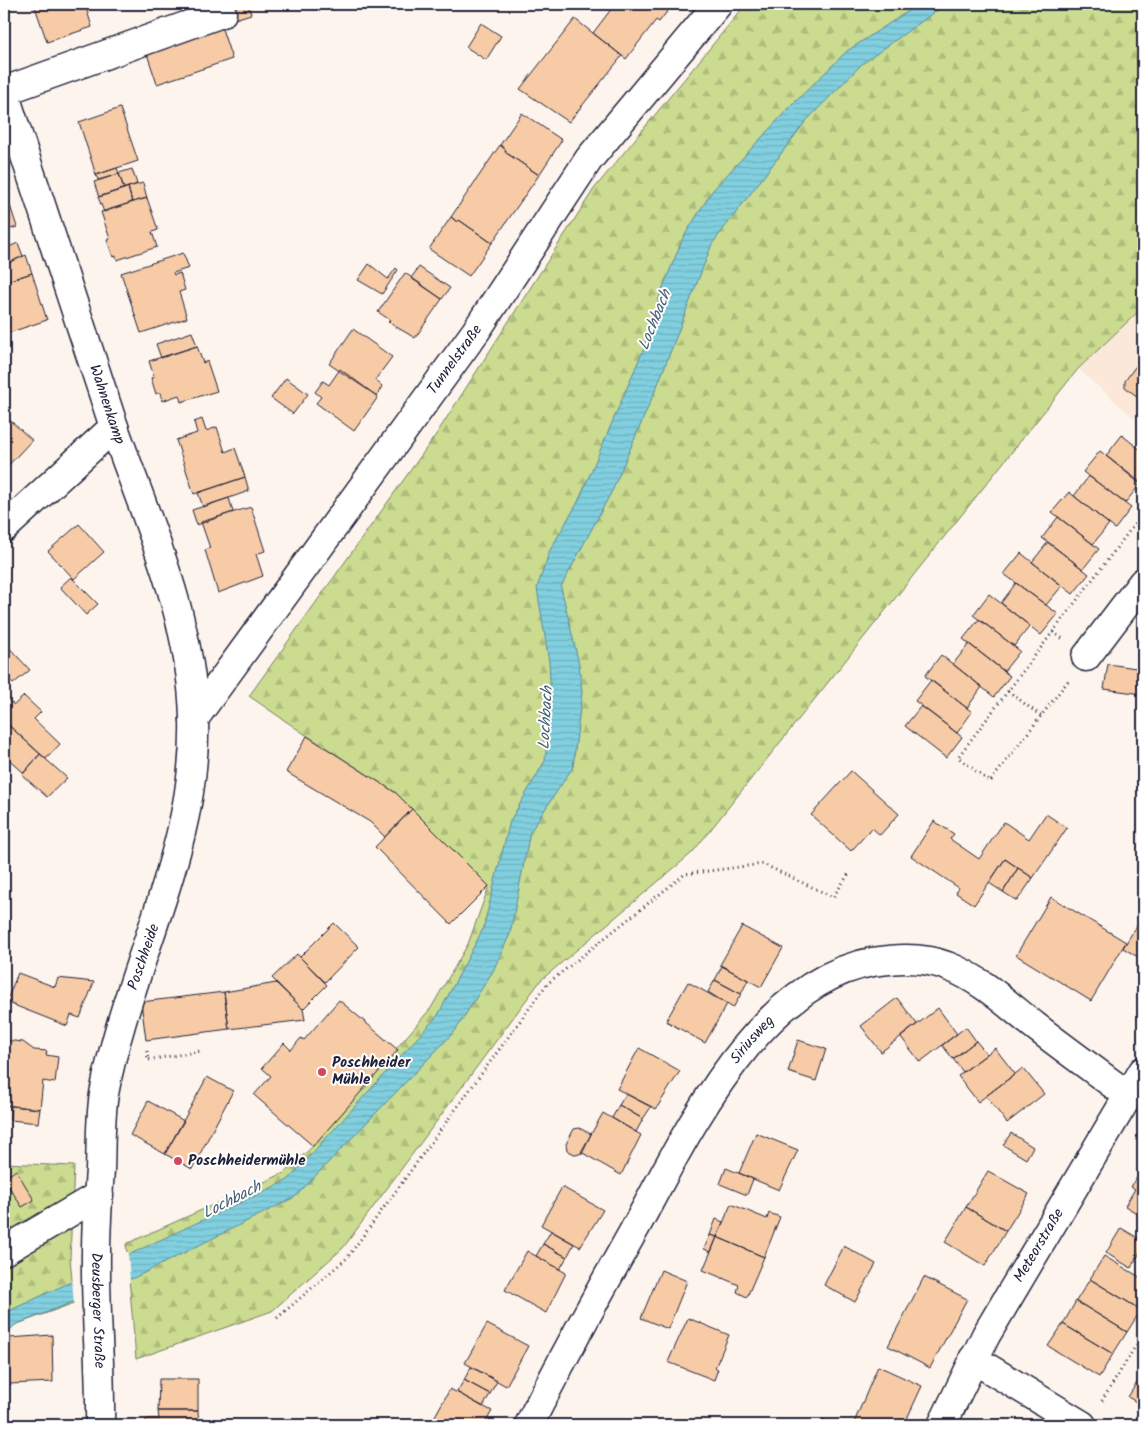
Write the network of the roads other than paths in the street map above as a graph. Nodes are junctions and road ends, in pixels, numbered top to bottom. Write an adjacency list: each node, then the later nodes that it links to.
1 (718, 4): 8 (street, Tunnelstraße)
2 (222, 13): 3 (street)
3 (4, 92): 4 (street, Wahnenkamp)
4 (114, 427): 5 (street); 8 (street, Wahnenkamp)
5 (4, 528)
6 (1143, 582): 7 (street)
7 (1086, 657)
8 (194, 719): 11 (street, Poschheide)
9 (1143, 1072): 10 (street, Meteorstraße)
10 (1129, 1096): 13 (street, Meteorstraße); 16 (street, Siriusweg)
11 (99, 1195): 12 (street); 15 (street, Deusberger Straße)
12 (4, 1251)
13 (973, 1359): 14 (street); 17 (street, Meteorstraße)
14 (1090, 1417)
15 (100, 1425)
16 (529, 1425)
17 (942, 1425)

